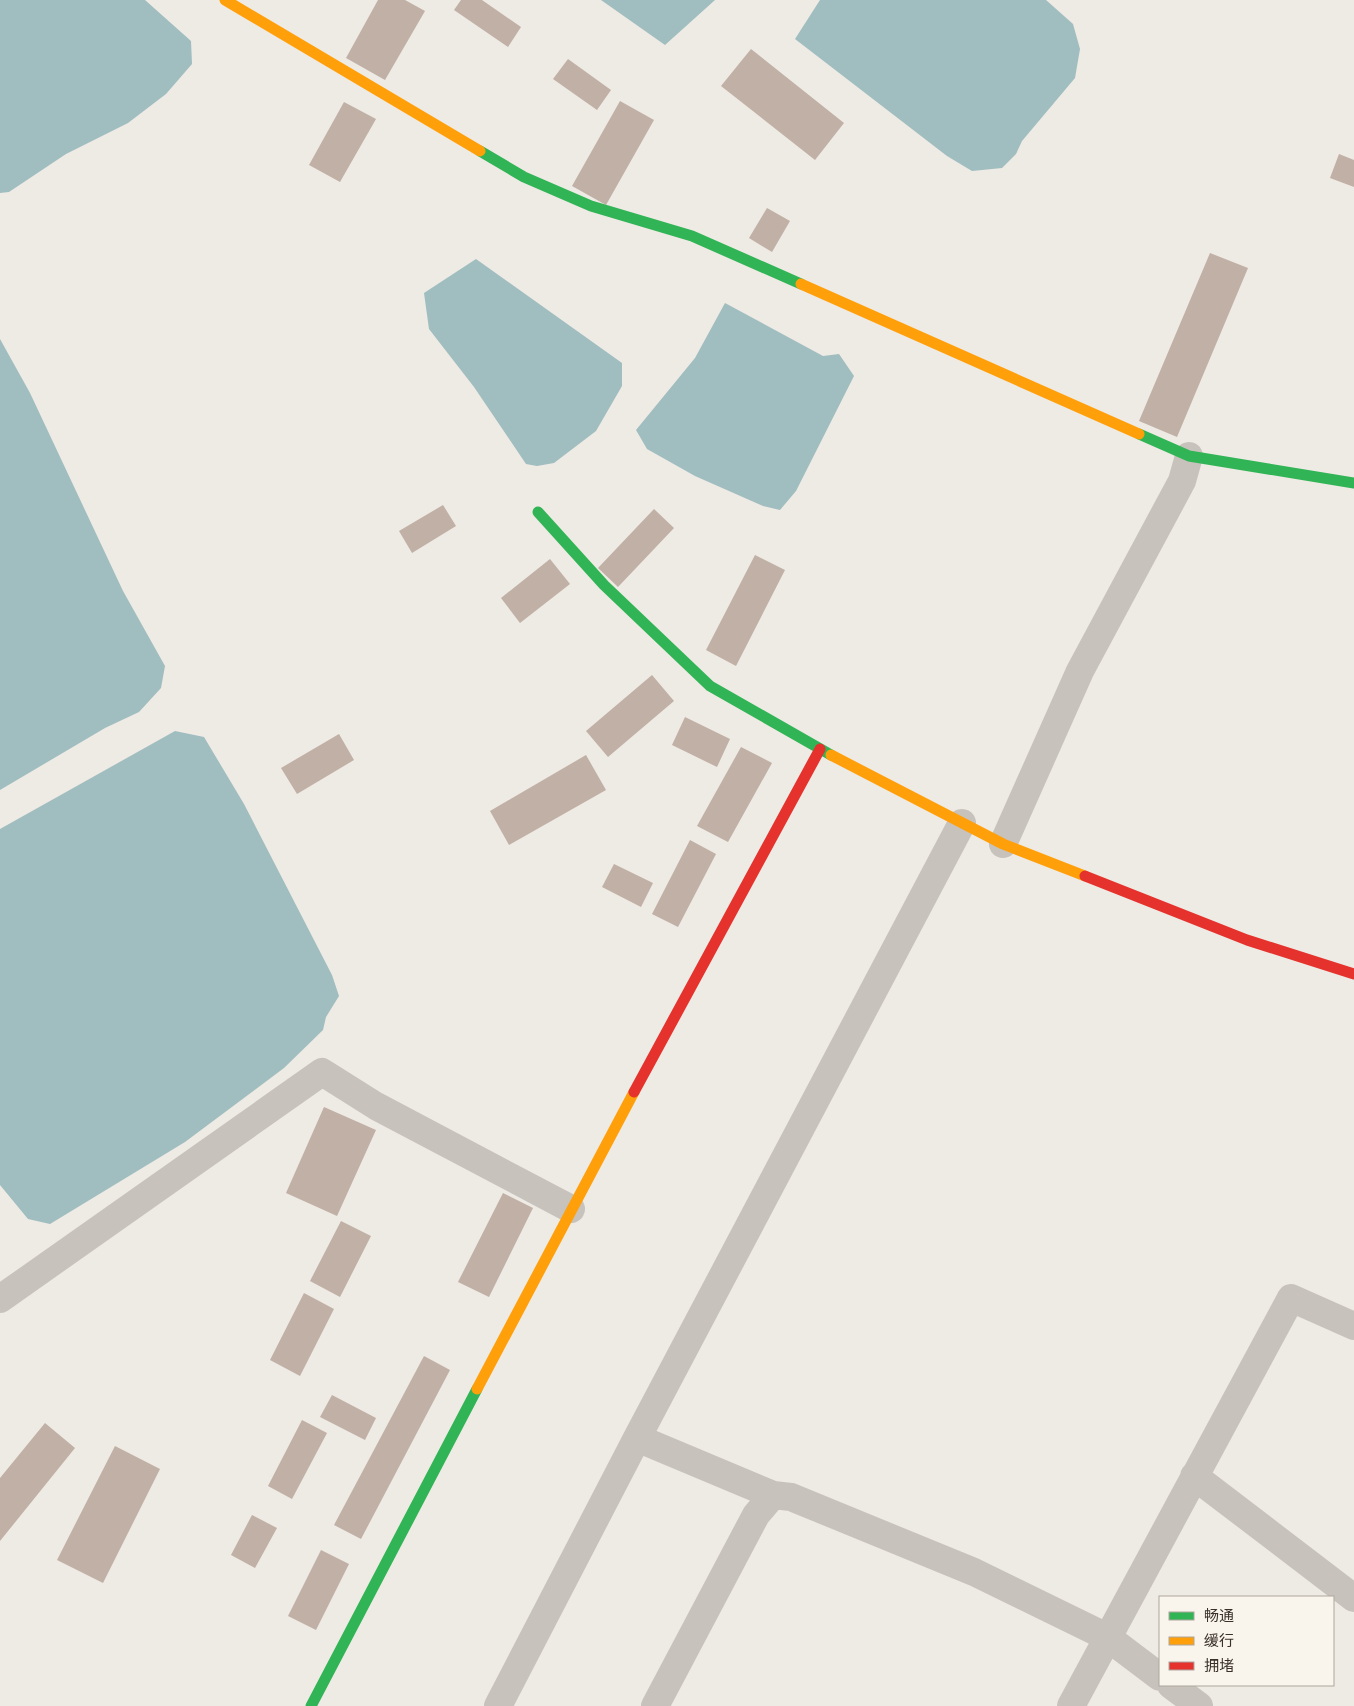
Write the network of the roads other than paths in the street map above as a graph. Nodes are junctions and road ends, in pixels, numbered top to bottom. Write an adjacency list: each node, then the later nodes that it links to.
1 (225, 0): 2 (street)
2 (1189, 456): 3 (street); 7 (street)
3 (1354, 483)
4 (538, 512): 5 (street)
5 (820, 749): 6 (street); 9 (street)
6 (962, 823): 7 (street); 12 (street)
7 (1003, 844): 8 (street)
8 (1354, 974)
9 (571, 1209): 10 (street); 19 (street)
10 (0, 1299)
11 (1354, 1326): 13 (street)
12 (637, 1438): 14 (street); 20 (street)
13 (1194, 1476): 15 (street); 16 (street)
14 (773, 1495): 16 (street); 21 (street)
15 (1354, 1598)
16 (1107, 1637): 17 (street); 22 (street)
17 (1159, 1676)
18 (1172, 1686): 23 (street)
19 (311, 1706)
20 (498, 1706)
21 (655, 1706)
22 (1071, 1706)
23 (1199, 1706)

